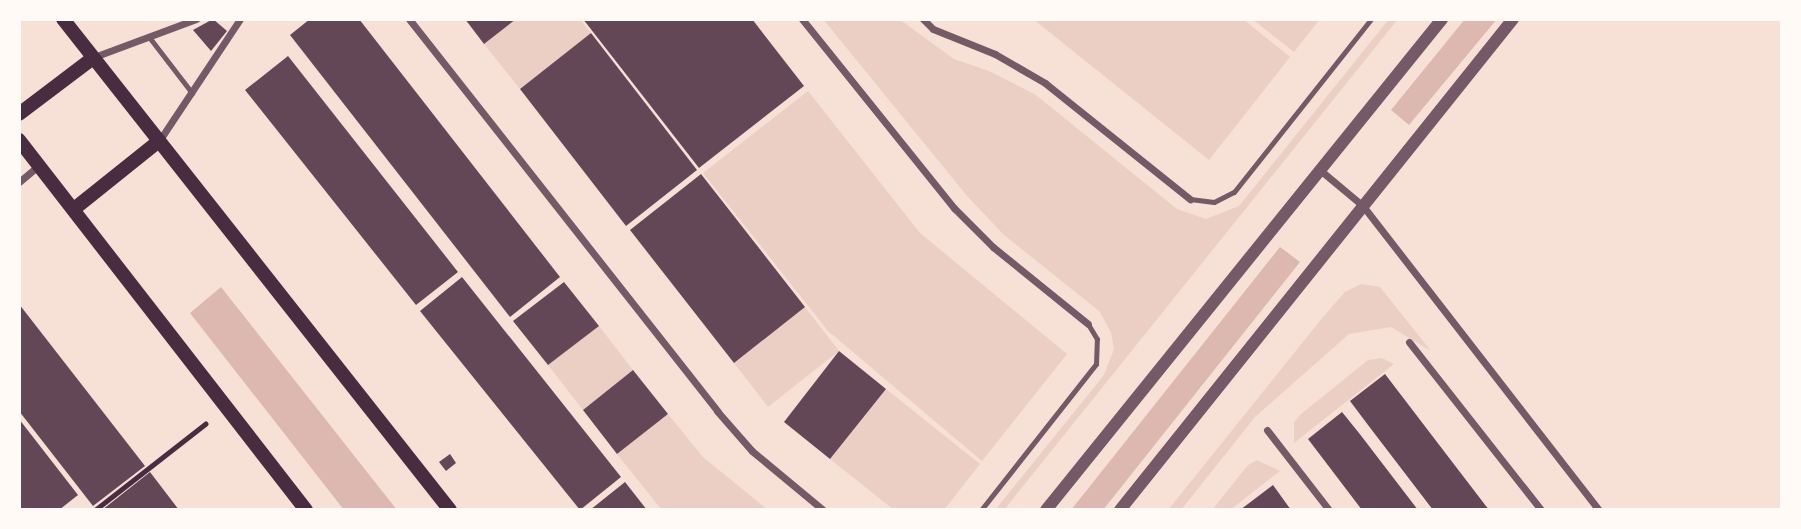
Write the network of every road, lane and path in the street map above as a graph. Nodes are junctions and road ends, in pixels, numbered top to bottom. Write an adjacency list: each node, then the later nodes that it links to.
1 (63, 19): 11 (main road)
2 (196, 19): 10 (street)
3 (240, 19): 12 (street)
4 (409, 19): 29 (street)
5 (802, 19): 22 (street)
6 (923, 19): 19 (street)
7 (1371, 19): 19 (lane)
8 (1442, 19): 17 (street)
9 (1513, 19): 20 (street)
10 (149, 37): 11 (street); 12 (lane)
11 (93, 58): 13 (main road); 15 (main road)
12 (192, 93): 15 (street)
13 (19, 114)
14 (19, 140): 16 (main road)
15 (159, 141): 21 (main road); 28 (main road)
16 (40, 165): 18 (street); 21 (main road)
17 (1320, 170): 20 (street); 31 (street)
18 (19, 183)
19 (1190, 199)
20 (1363, 206): 32 (street); 35 (street)
21 (74, 209): 27 (main road)
22 (1088, 324): 30 (lane)
23 (1409, 342): 34 (street)
24 (205, 424): 26 (path)
25 (1266, 430): 33 (street)
26 (95, 510)
27 (306, 510)
28 (450, 510)
29 (823, 510)
30 (981, 510)
31 (1046, 510)
32 (1120, 510)
33 (1329, 510)
34 (1541, 510)
35 (1599, 510)

